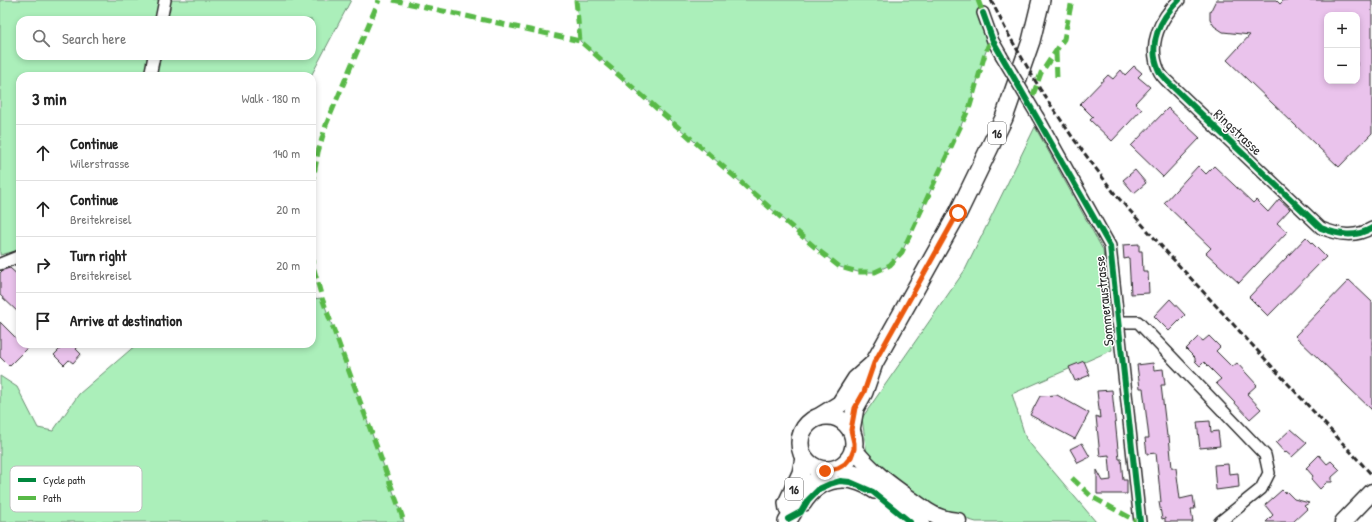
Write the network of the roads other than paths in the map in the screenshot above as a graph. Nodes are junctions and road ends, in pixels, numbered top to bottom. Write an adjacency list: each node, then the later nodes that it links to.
1 (165, 0): 5 (street)
2 (1041, 0): 12 (main road, 16)
3 (1179, 0): 8 (street, Ringstrasse)
4 (983, 13): 11 (street, Sommeraustrasse, bridge)
5 (162, 16)
6 (153, 60): 7 (street)
7 (151, 72)
8 (1372, 228)
9 (16, 258): 10 (street)
10 (0, 264)
11 (1118, 322): 23 (street, Sommeraustrasse); 24 (street, Sommeraustrasse)
12 (874, 363): 13 (main road, 16); 14 (main road, 16)
13 (819, 417): 14 (main road); 16 (main road)
14 (851, 430): 15 (main road)
15 (854, 449): 17 (main road); 22 (main road)
16 (804, 458): 17 (main road); 19 (main road, 16)
17 (832, 470): 19 (main road, 16); 21 (main road)
18 (1372, 492): 25 (main road)
19 (787, 521): 20 (street)
20 (910, 522)
21 (922, 522)
22 (959, 522)
23 (1140, 522)
24 (1220, 522)
25 (1343, 522)

